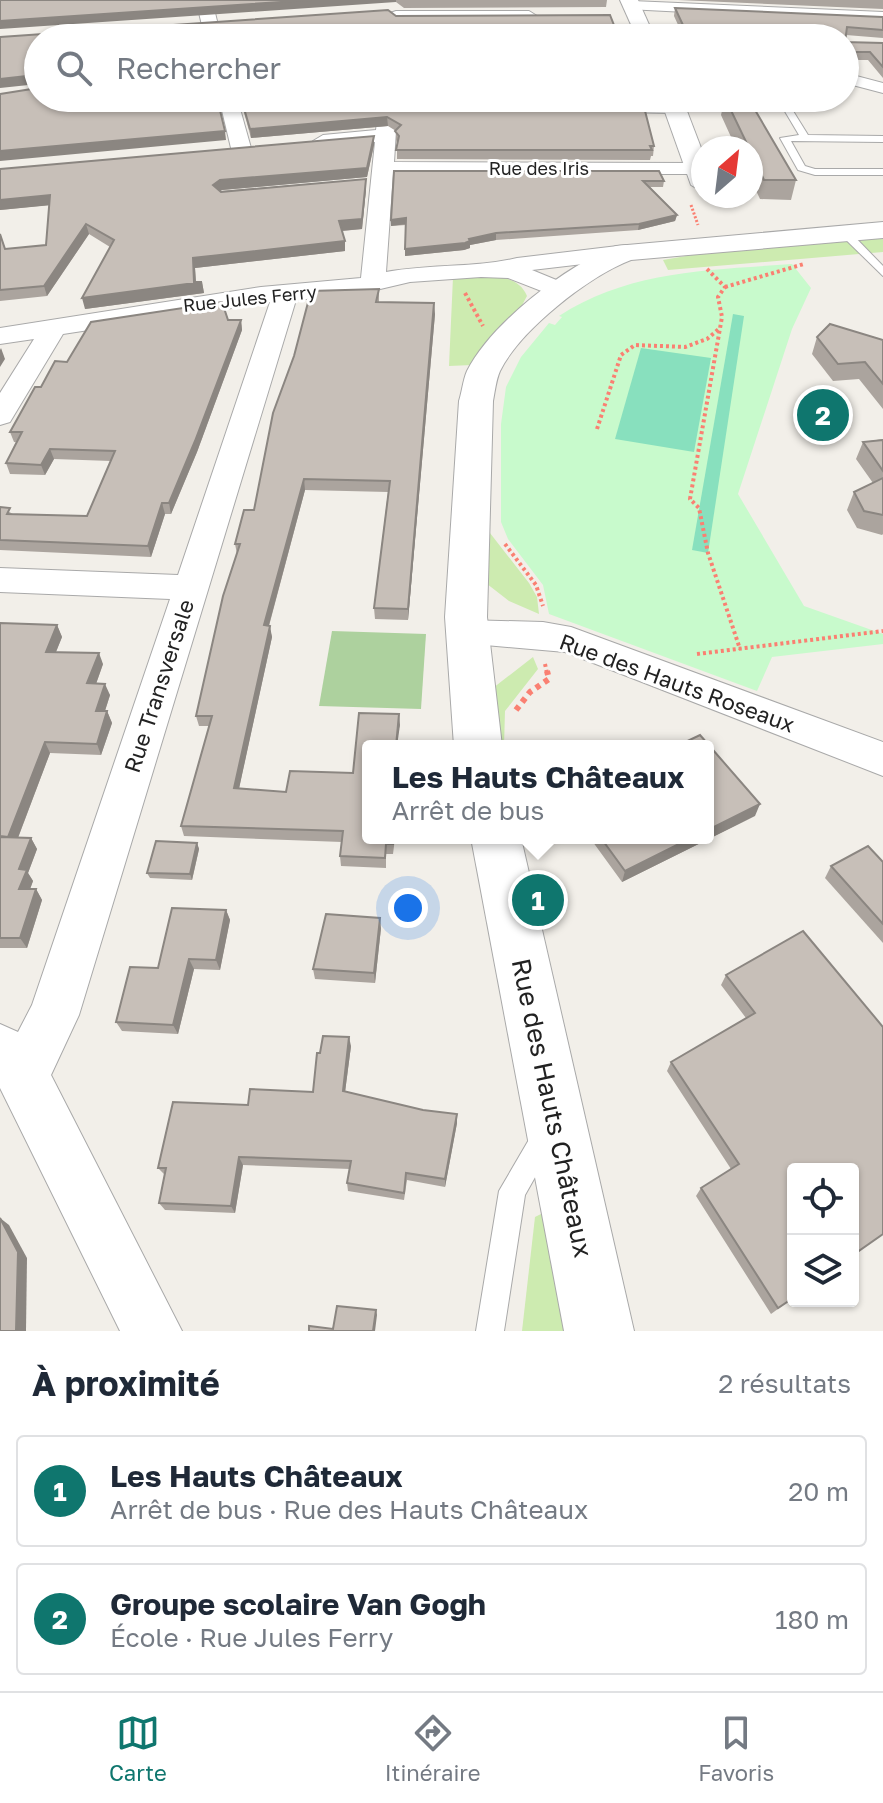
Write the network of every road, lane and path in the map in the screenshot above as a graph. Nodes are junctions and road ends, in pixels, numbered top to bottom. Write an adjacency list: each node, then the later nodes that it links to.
1 (204, 0): 7 (street)
2 (628, 9): 6 (street)
3 (373, 11): 4 (street)
4 (396, 14): 5 (street)
5 (541, 16)
6 (883, 17)
7 (213, 24)
8 (859, 82): 9 (street)
9 (883, 88)
10 (232, 112): 18 (street)
11 (389, 112): 14 (street)
12 (676, 112): 19 (street)
13 (790, 112): 15 (lane)
14 (388, 135): 17 (street); 21 (street)
15 (806, 139): 16 (lane); 20 (lane)
16 (883, 139)
17 (300, 143)
18 (241, 148)
19 (691, 152)
20 (883, 172)
21 (375, 177): 22 (street, Rue des Iris); 33 (street)
22 (691, 201)
23 (708, 208): 28 (street, Rue Jules Ferry)
24 (736, 208): 26 (street, Rue Jules Ferry)
25 (883, 230): 26 (street, Rue Jules Ferry)
26 (845, 233): 32 (lane)
27 (626, 252): 28 (street, Rue Jules Ferry); 30 (street, Rue Jules Ferry); 36 (street)
28 (693, 258): 34 (path); 36 (street)
29 (775, 264): 34 (path)
30 (506, 270): 31 (street, Rue Jules Ferry); 36 (street)
31 (454, 271): 33 (street, Rue Jules Ferry); 40 (path)
32 (883, 273)
33 (373, 279): 35 (street, Rue Jules Ferry)
34 (725, 287): 37 (path)
35 (286, 292): 38 (street, Rue Jules Ferry); 45 (street, Rue Transversale)
36 (544, 294): 48 (street)
37 (721, 327): 42 (path); 49 (path)
38 (53, 329): 39 (street, Rue Jules Ferry); 41 (street)
39 (0, 336)
40 (486, 336)
41 (0, 416)
42 (597, 429)
43 (499, 534): 46 (path)
44 (0, 580): 45 (street)
45 (191, 588): 55 (street, Rue Transversale)
46 (543, 618)
47 (883, 631): 49 (path)
48 (465, 633): 50 (street, Rue des Hauts Roseaux); 52 (street)
49 (740, 649): 50 (path)
50 (630, 663): 53 (street, Rue des Hauts Roseaux)
51 (549, 679): 52 (path)
52 (494, 734)
53 (883, 759)
54 (497, 844): 56 (street, Rue des Hauts Châteaux)
55 (12, 1063): 57 (street)
56 (555, 1121): 58 (lane); 59 (street, Rue des Hauts Châteaux)
57 (152, 1331)
58 (490, 1331)
59 (599, 1331)

